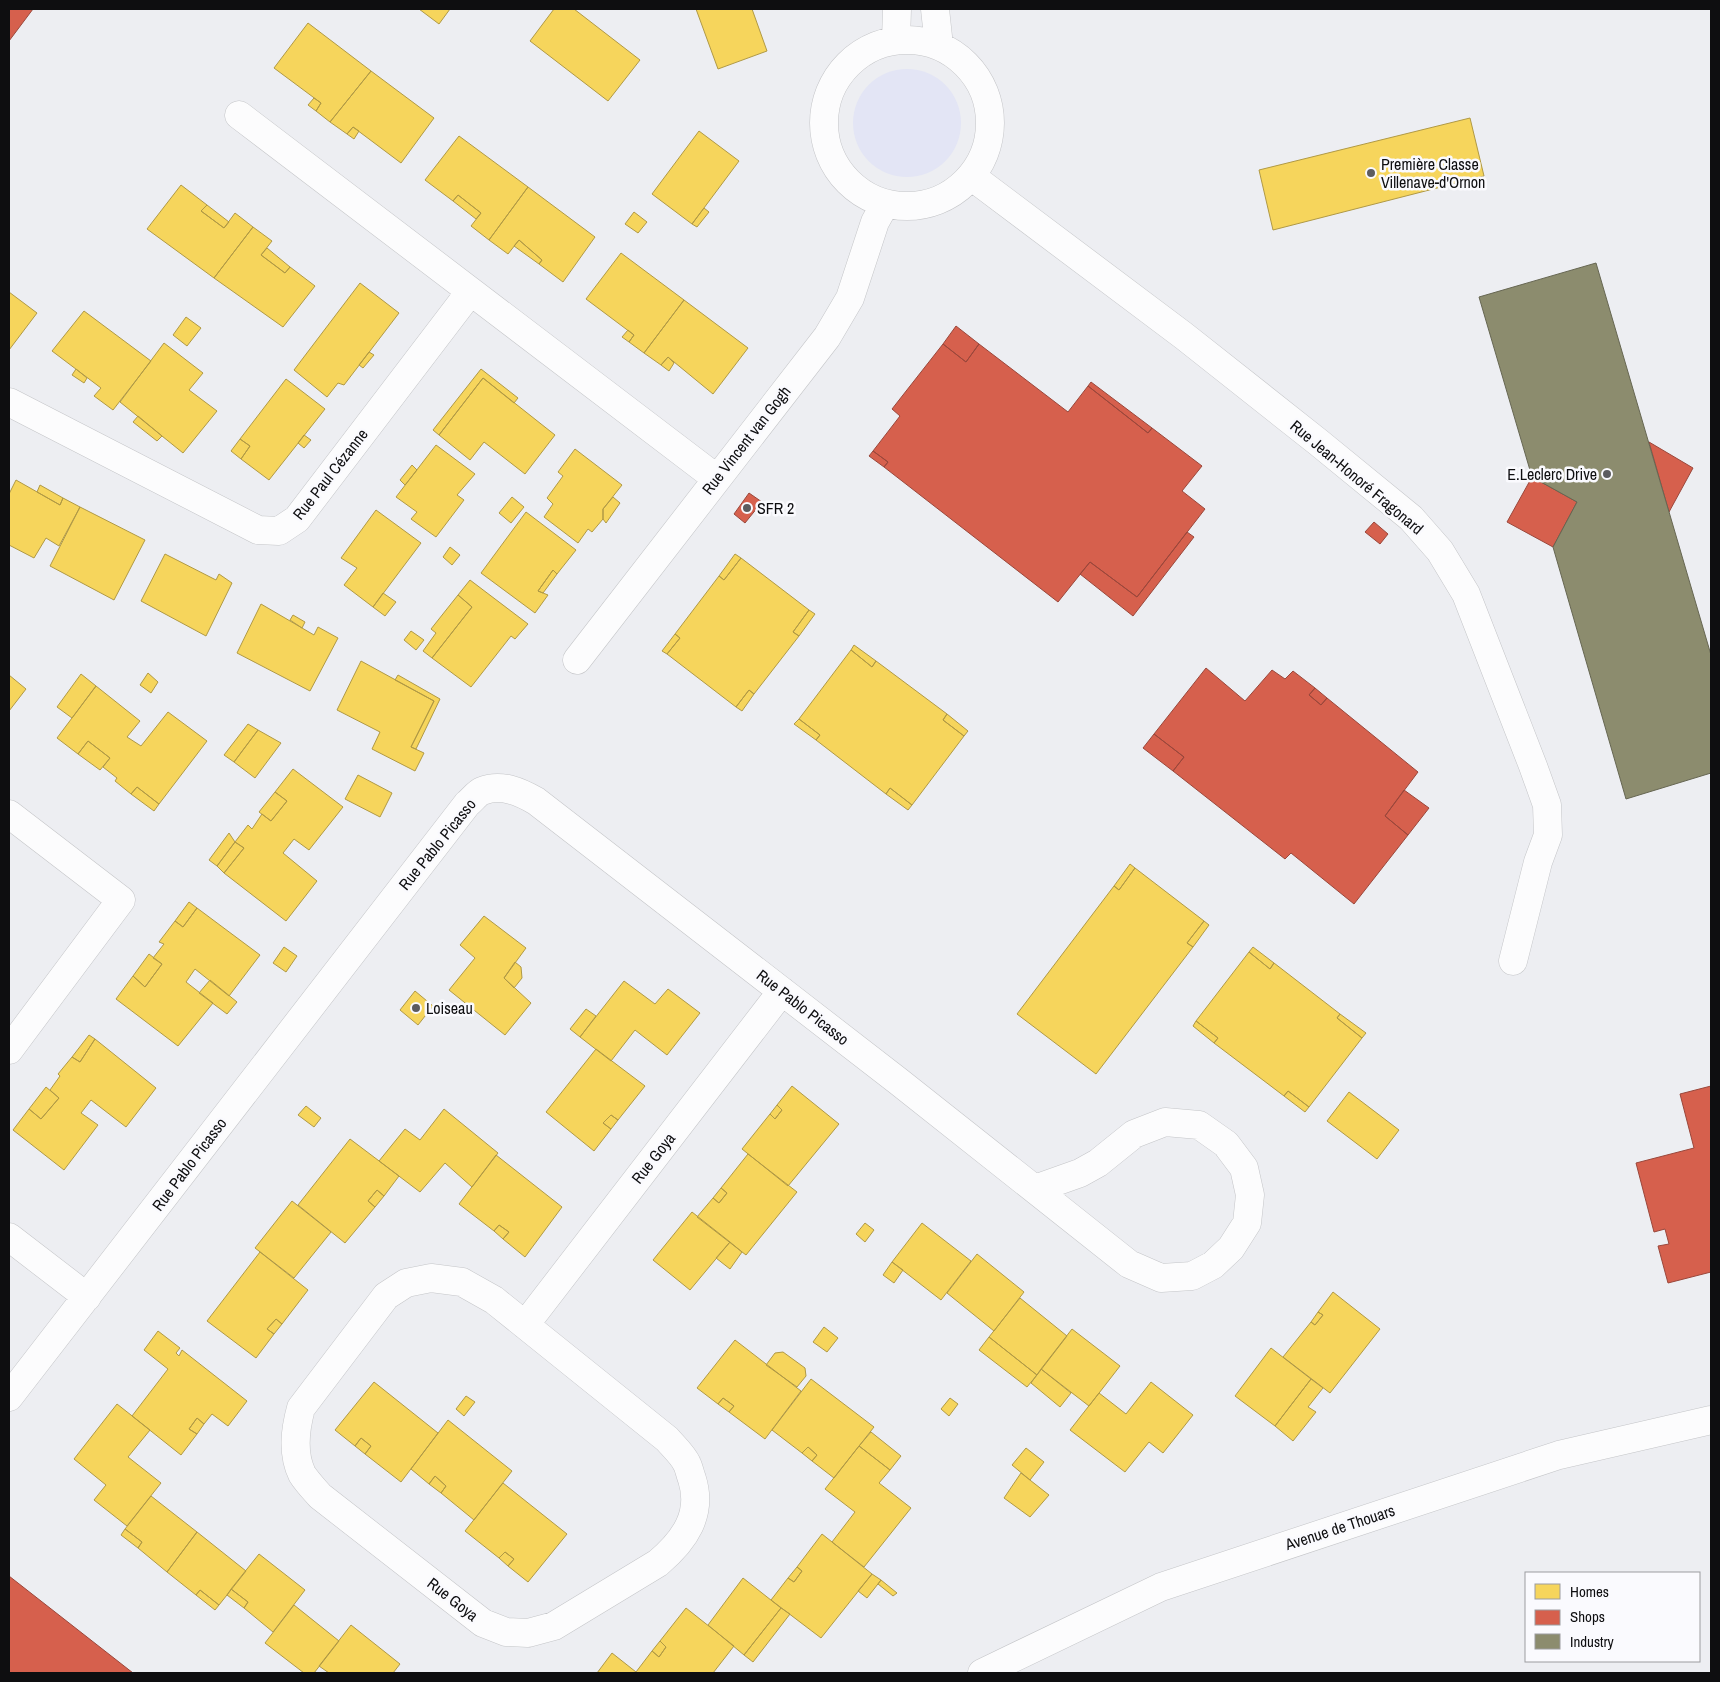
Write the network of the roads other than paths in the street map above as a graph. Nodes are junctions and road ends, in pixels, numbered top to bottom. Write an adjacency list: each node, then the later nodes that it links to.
1 (897, 9): 3 (street)
2 (935, 9): 4 (street)
3 (896, 40): 4 (street); 7 (street)
4 (939, 46): 6 (street)
5 (238, 115): 8 (street)
6 (971, 176): 7 (street); 13 (street, Rue Jean-Honoré Fragonard)
7 (885, 204): 10 (street, Rue Vincent van Gogh)
8 (470, 292): 9 (street, Rue Paul Cézanne); 10 (street)
9 (9, 402)
10 (716, 478): 11 (street, Rue Vincent van Gogh)
11 (577, 660)
12 (9, 814): 15 (street)
13 (1513, 961)
14 (782, 991): 16 (street, Rue Pablo Picasso); 18 (street, Rue Pablo Picasso); 19 (street, Rue Goya)
15 (9, 1050)
16 (1035, 1189): 16 (street, Rue Pablo Picasso)
17 (9, 1237): 18 (street)
18 (87, 1297): 20 (street, Rue Pablo Picasso)
19 (525, 1325): 19 (street, Rue Goya)
20 (9, 1397)
21 (1711, 1420): 22 (street, Avenue de Thouars)
22 (982, 1673)

